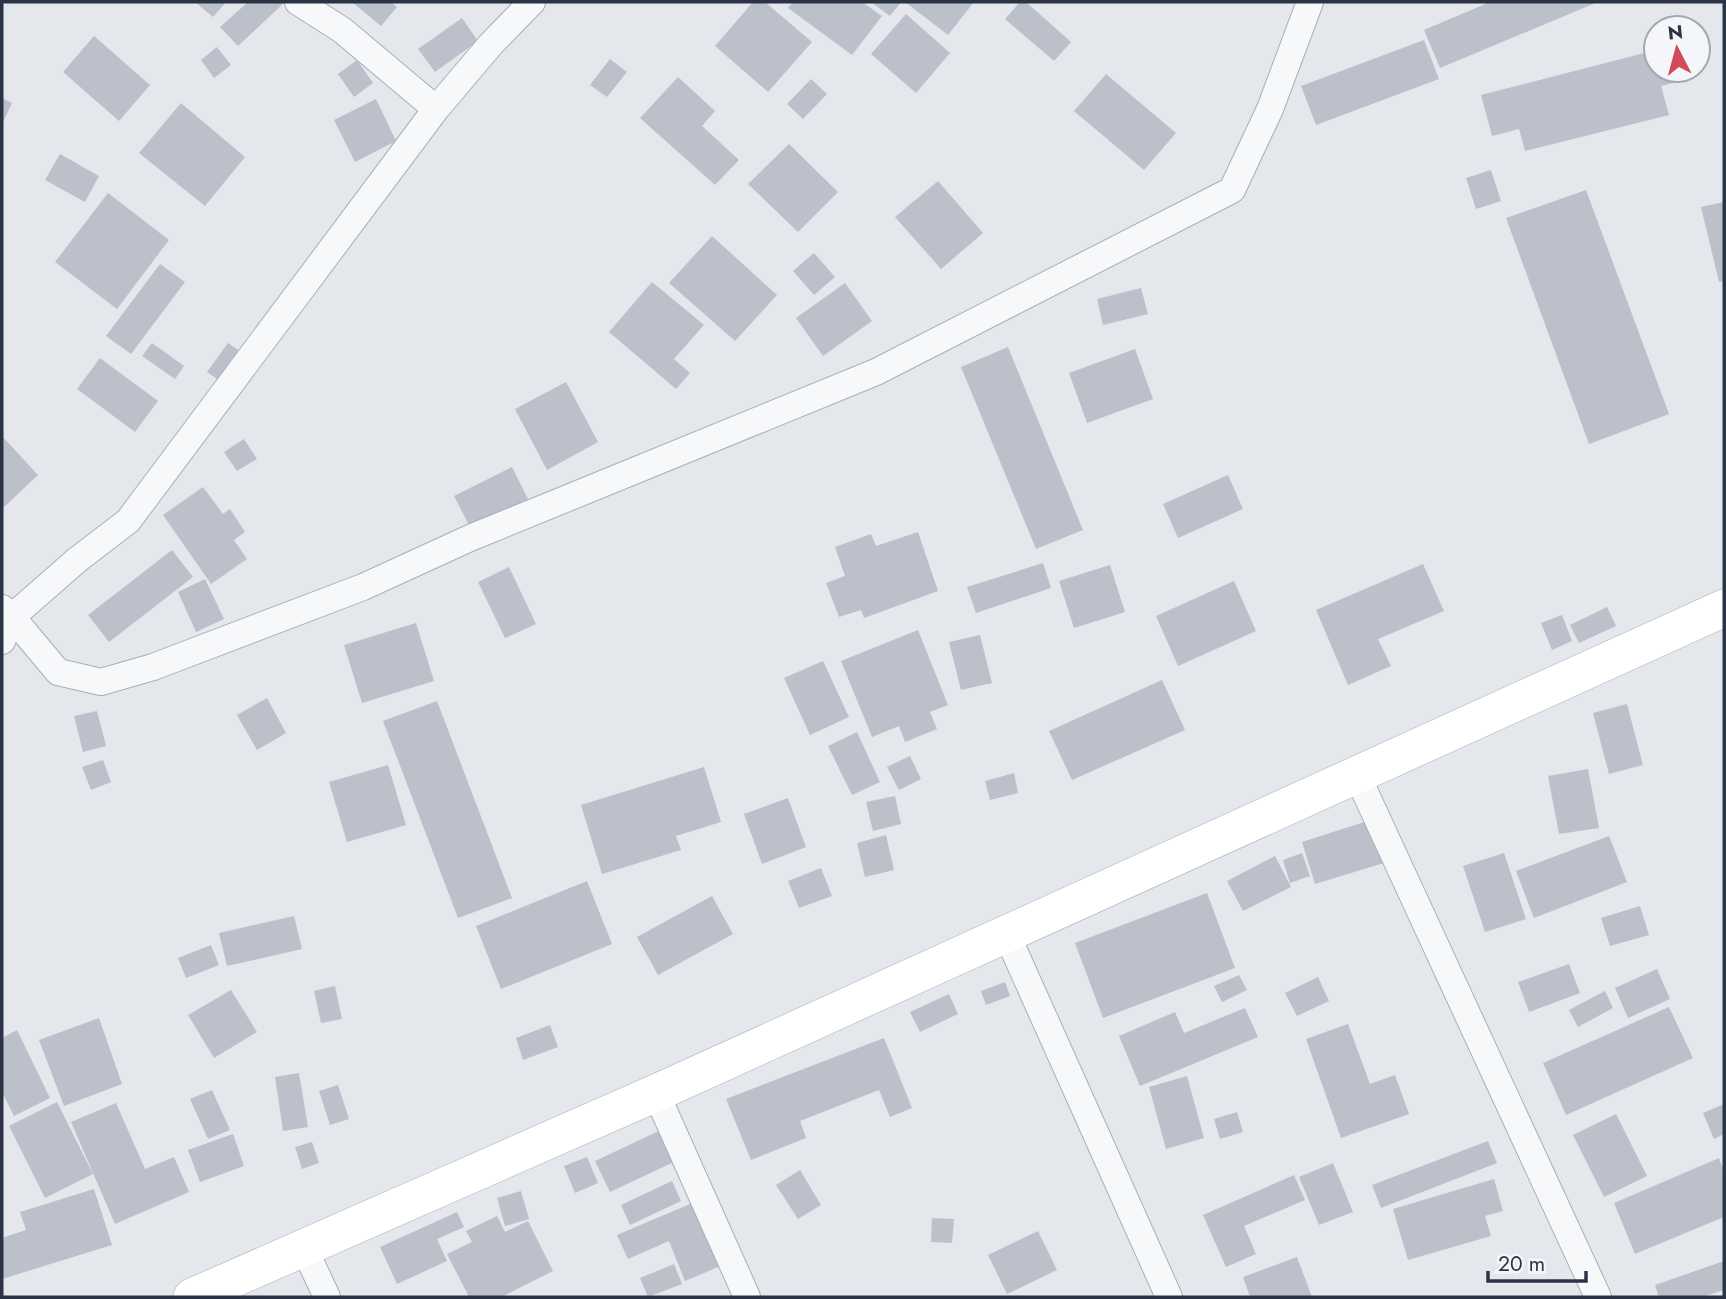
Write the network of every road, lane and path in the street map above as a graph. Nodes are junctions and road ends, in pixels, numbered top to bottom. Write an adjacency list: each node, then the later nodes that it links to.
1 (298, 2): 4 (street)
2 (532, 2): 4 (street)
3 (1310, 2): 6 (street)
4 (436, 109): 6 (street)
5 (1724, 608): 7 (main road)
6 (5, 622)
7 (1357, 775): 8 (main road); 15 (street)
8 (1007, 934): 9 (main road); 14 (street)
9 (656, 1093): 10 (main road); 13 (street)
10 (304, 1248): 11 (main road); 12 (street)
11 (192, 1297)
12 (327, 1297)
13 (747, 1297)
14 (1169, 1297)
15 (1598, 1297)

